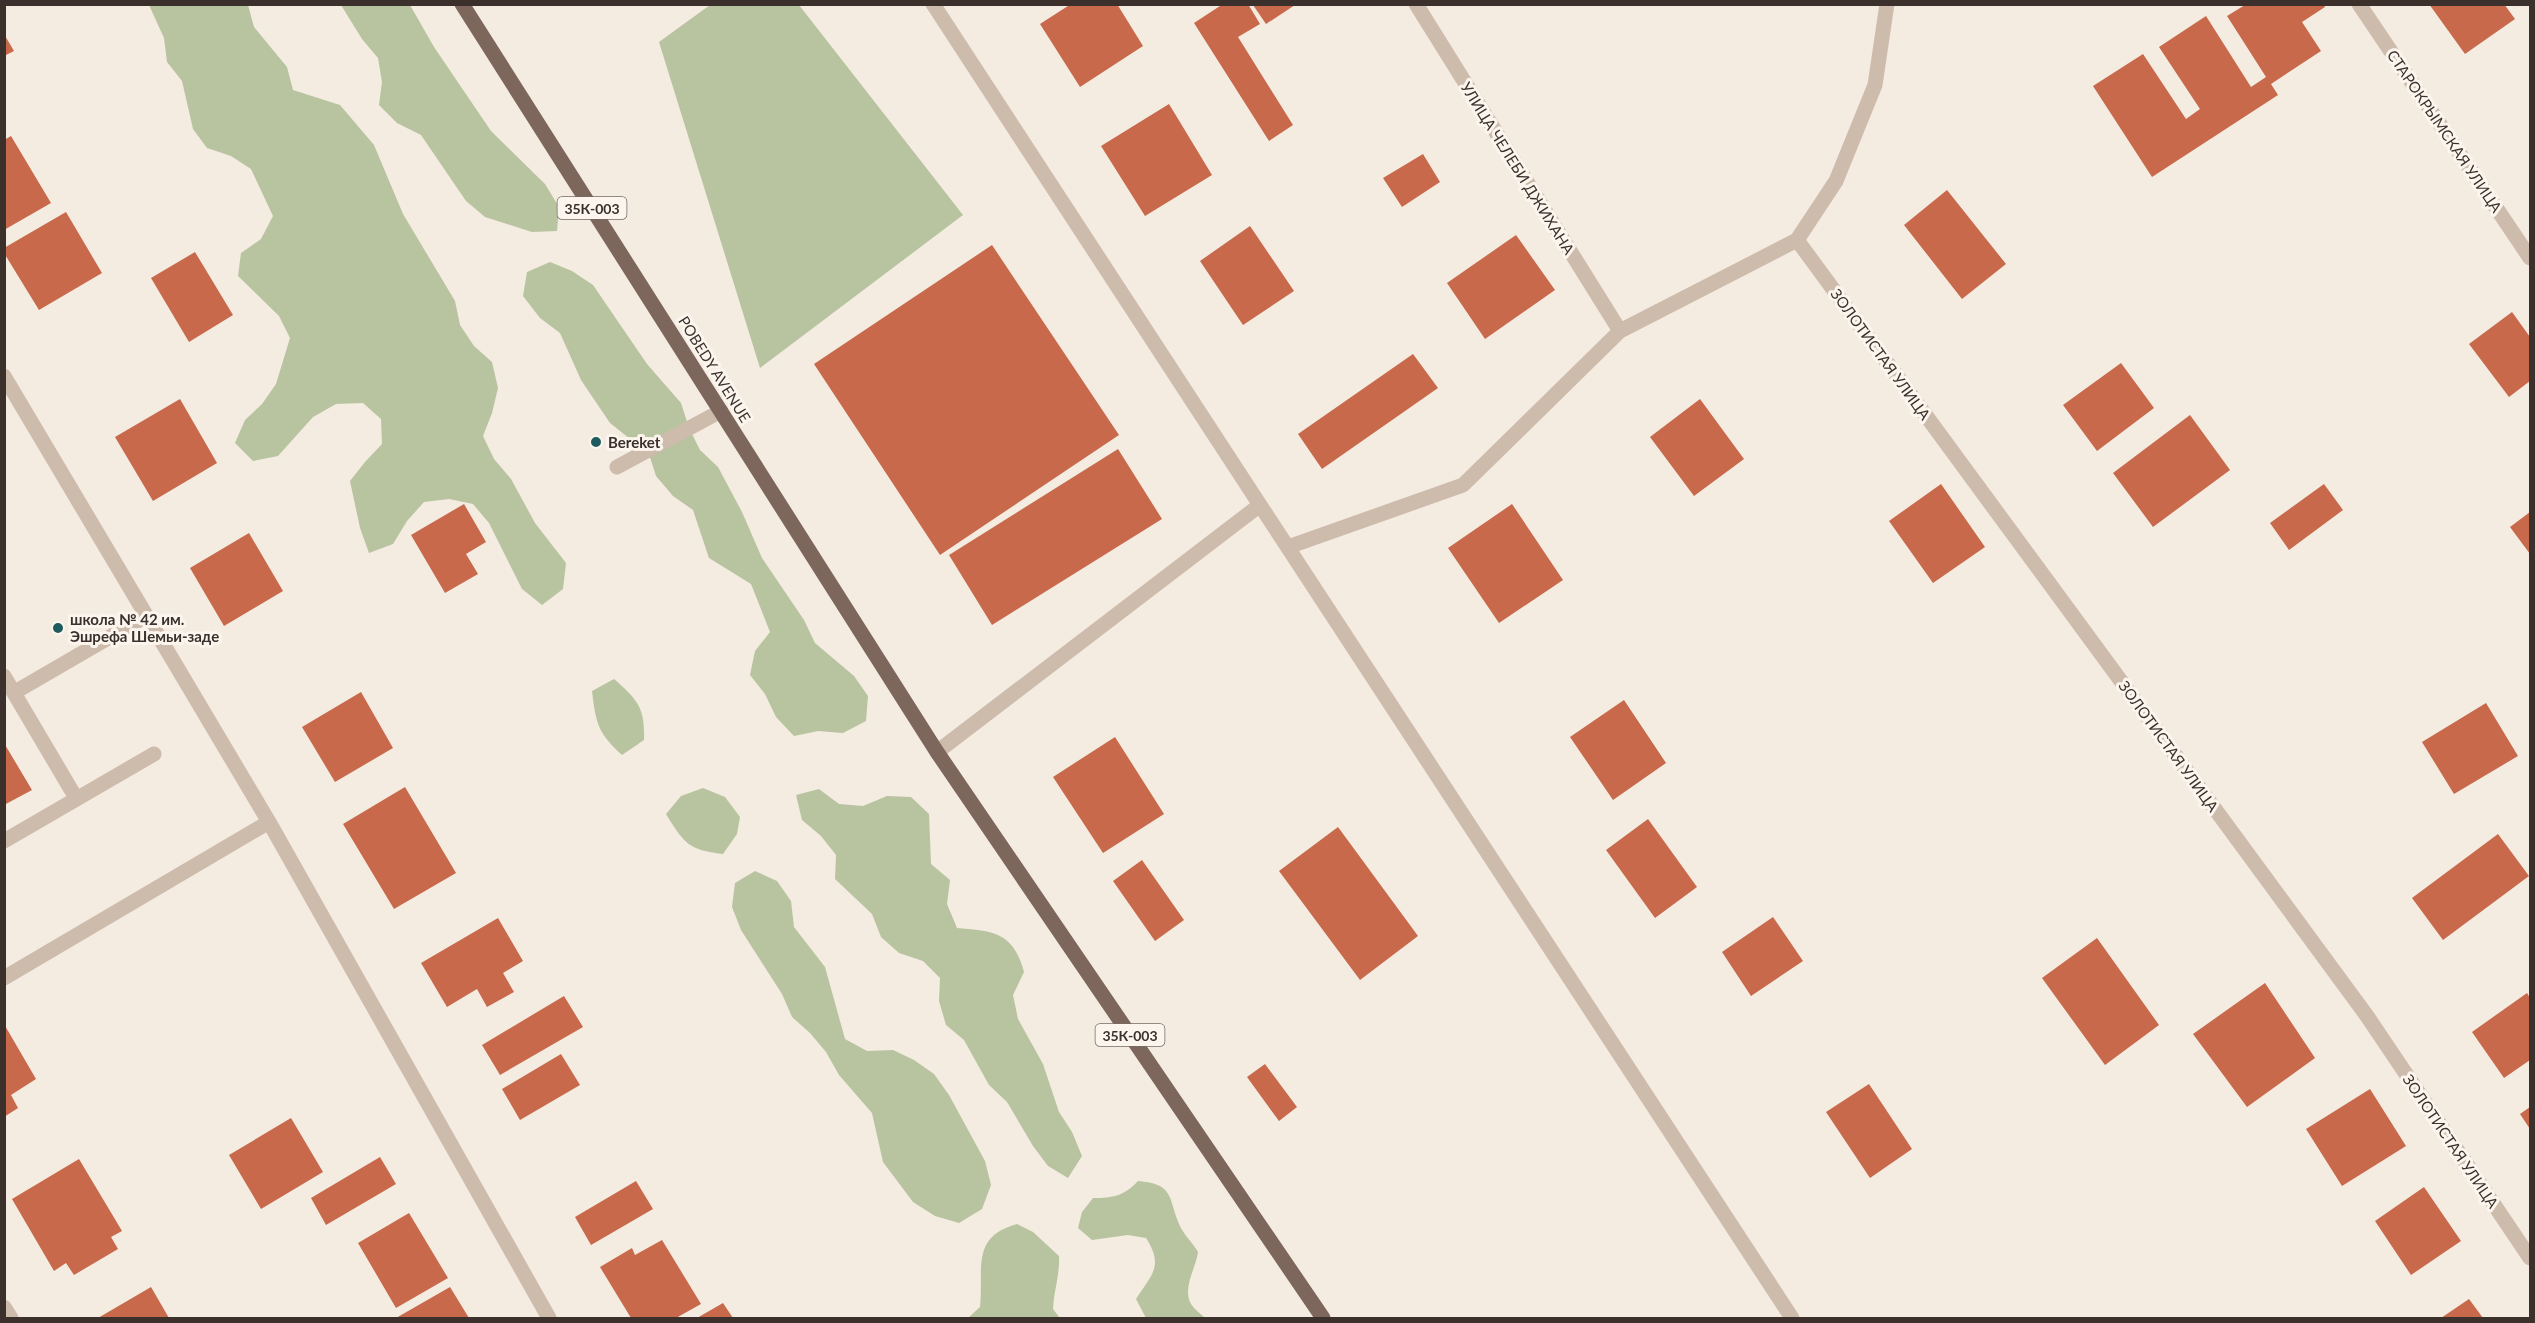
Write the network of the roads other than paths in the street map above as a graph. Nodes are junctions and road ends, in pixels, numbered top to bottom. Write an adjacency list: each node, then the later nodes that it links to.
1 (462, 4): 10 (main road, POBEDY AVENUE / 35К-003)
2 (933, 4): 12 (street)
3 (1416, 4): 8 (street, УЛИЦА ЧЕЛЕБИ ДЖИХАНА)
4 (1887, 4): 6 (street)
5 (2358, 4): 7 (street, СТАРОКРЫМСКАЯ УЛИЦА)
6 (1797, 240): 8 (street); 23 (street, ЗОЛОТИСТАЯ УЛИЦА)
7 (2530, 258)
8 (1620, 331): 13 (street)
9 (4, 375): 14 (street)
10 (721, 411): 11 (street); 17 (main road, POBEDY AVENUE / 35К-003)
11 (617, 467)
12 (1260, 505): 13 (street); 17 (street)
13 (1288, 548): 28 (street)
14 (146, 616): 16 (street); 20 (street)
15 (4, 676): 16 (street)
16 (15, 692): 19 (street)
17 (937, 752): 27 (main road, 35К-003)
18 (154, 754): 19 (street)
19 (76, 798): 21 (street)
20 (269, 822): 22 (street); 26 (street)
21 (4, 841)
22 (4, 978)
23 (2530, 1258)
24 (4, 1307): 25 (street)
25 (11, 1318)
26 (549, 1318)
27 (1323, 1318)
28 (1792, 1318)

